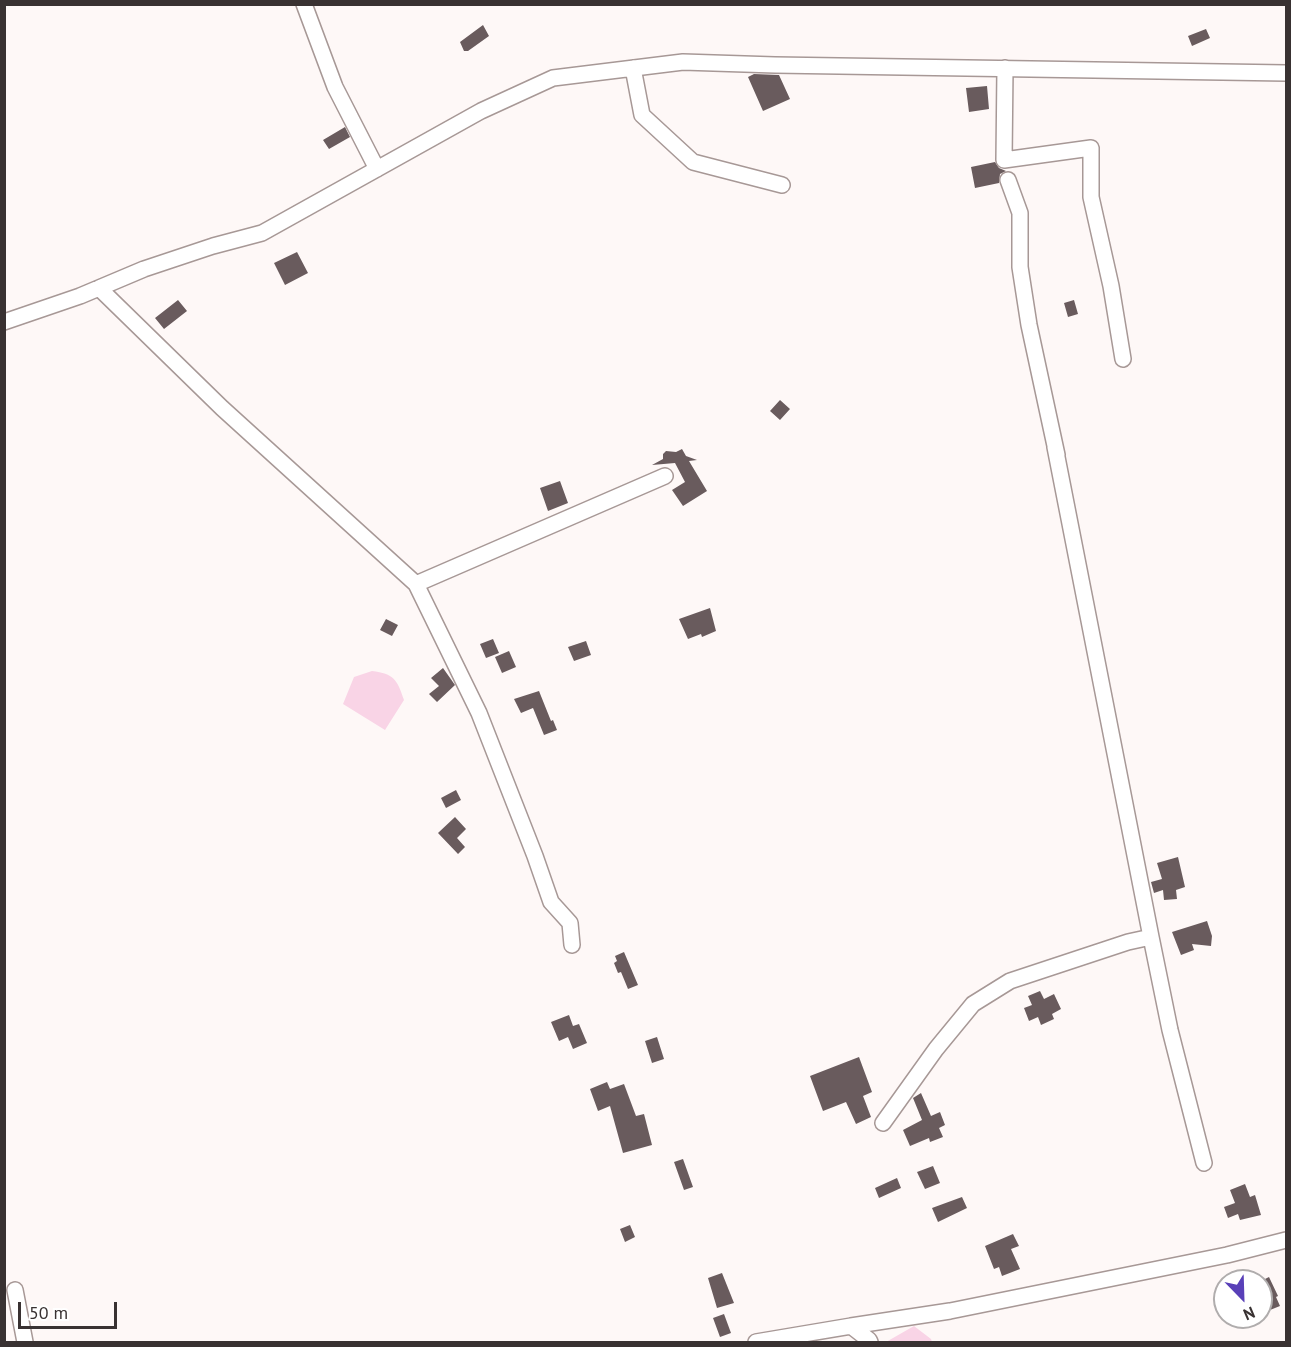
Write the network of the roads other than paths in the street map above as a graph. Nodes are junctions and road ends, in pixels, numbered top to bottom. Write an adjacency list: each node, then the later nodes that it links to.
1 (304, 4): 5 (street)
2 (633, 68): 3 (street); 5 (street); 7 (street)
3 (1005, 68): 4 (street); 10 (street)
4 (1287, 73)
5 (377, 169): 8 (street)
6 (1008, 180): 11 (street)
7 (782, 185)
8 (99, 288): 9 (street); 14 (street)
9 (4, 322)
10 (1123, 360)
11 (1055, 447): 12 (street); 15 (street)
12 (1059, 464)
13 (665, 476): 14 (street)
14 (416, 584): 16 (street)
15 (1151, 938): 17 (street); 18 (street)
16 (572, 945)
17 (883, 1123)
18 (1204, 1163)
19 (1287, 1240): 21 (street)
20 (15, 1290): 22 (street)
21 (851, 1326): 23 (street); 24 (street)
22 (25, 1342)
23 (756, 1342)
24 (870, 1342)

